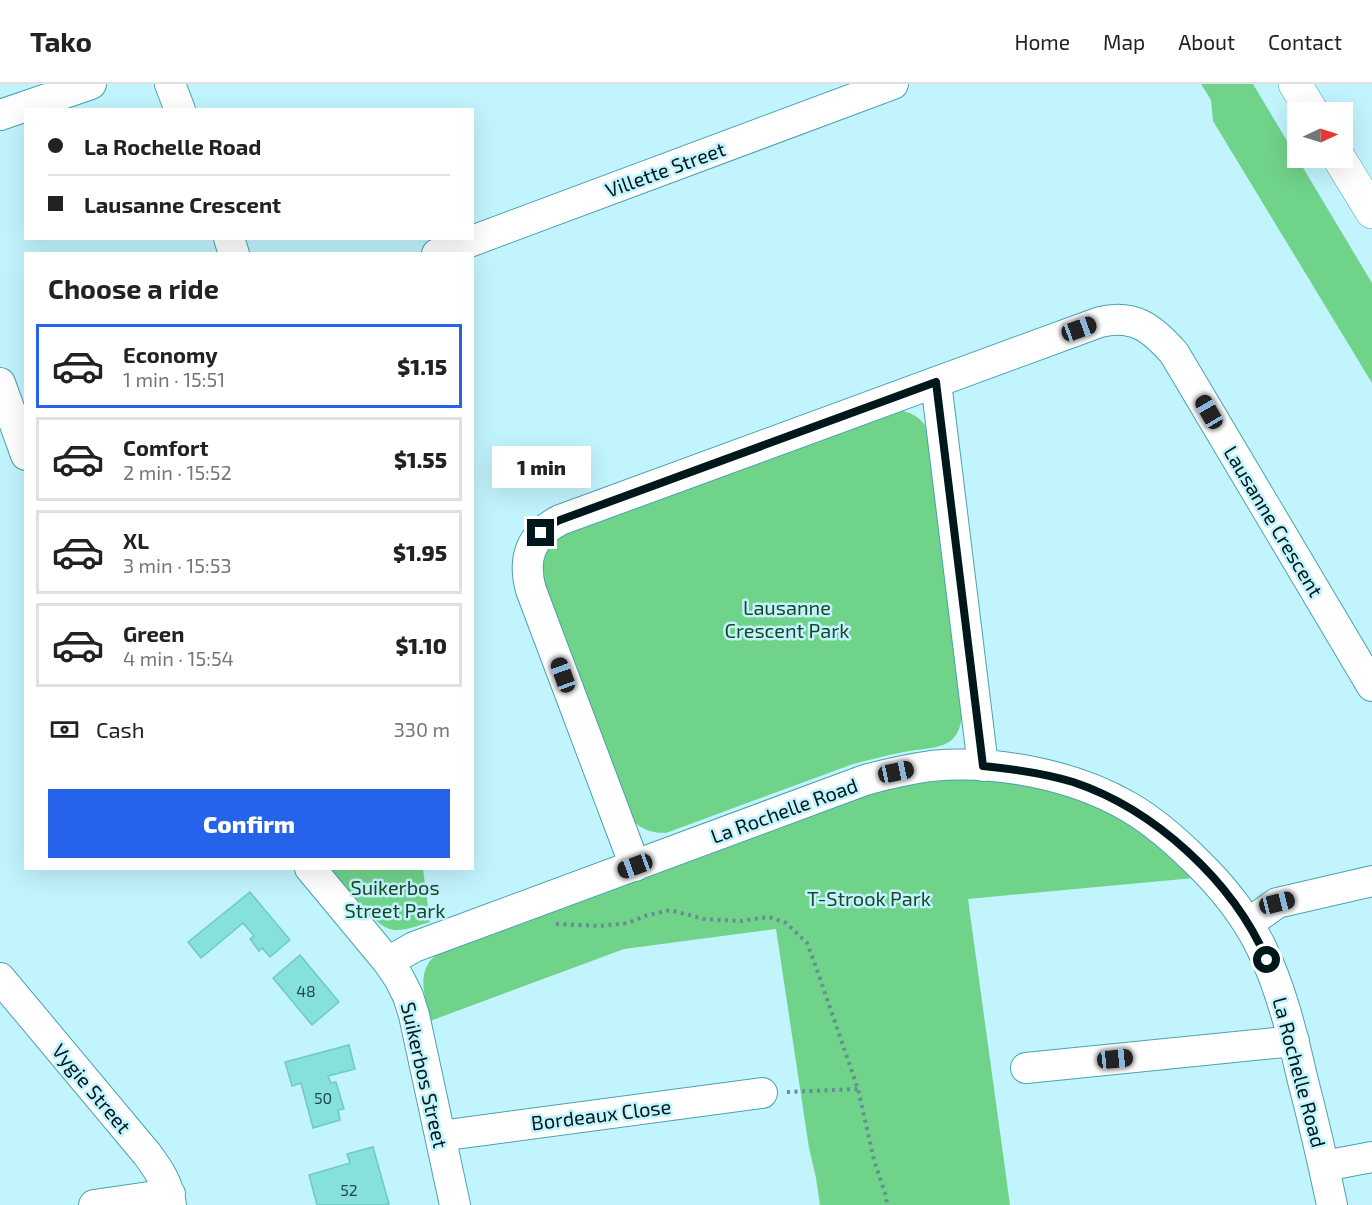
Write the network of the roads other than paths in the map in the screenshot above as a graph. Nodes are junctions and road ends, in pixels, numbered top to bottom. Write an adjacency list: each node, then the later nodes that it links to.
1 (91, 84): 7 (street)
2 (170, 84): 6 (street)
3 (893, 84): 10 (street, Villette Street)
4 (1295, 84): 5 (highway)
5 (1306, 102)
6 (179, 108)
7 (0, 115)
8 (1345, 168): 9 (highway)
9 (1372, 212)
10 (442, 252)
11 (936, 382): 15 (street, Lausanne Crescent); 16 (street); 17 (street, Lausanne Crescent)
12 (0, 383): 13 (street)
13 (5, 413): 14 (street)
14 (24, 451)
15 (1372, 686)
16 (983, 766): 17 (street, La Rochelle Road); 20 (street, La Rochelle Road)
17 (635, 866): 21 (street, La Rochelle Road)
18 (312, 870): 21 (street, Suikerbos Street)
19 (1372, 881): 20 (street)
20 (1249, 923): 23 (street, La Rochelle Road)
21 (388, 962): 26 (street, Suikerbos Street)
22 (0, 978): 29 (street, Vygie Street)
23 (1294, 1041): 24 (street); 28 (street, La Rochelle Road)
24 (1026, 1068)
25 (762, 1093): 26 (street, Bordeaux Close)
26 (440, 1136): 31 (street, Suikerbos Street)
27 (1372, 1157): 28 (street)
28 (1324, 1166): 32 (street, La Rochelle Road)
29 (171, 1200): 30 (street)
30 (94, 1205)
31 (455, 1205)
32 (1332, 1205)

